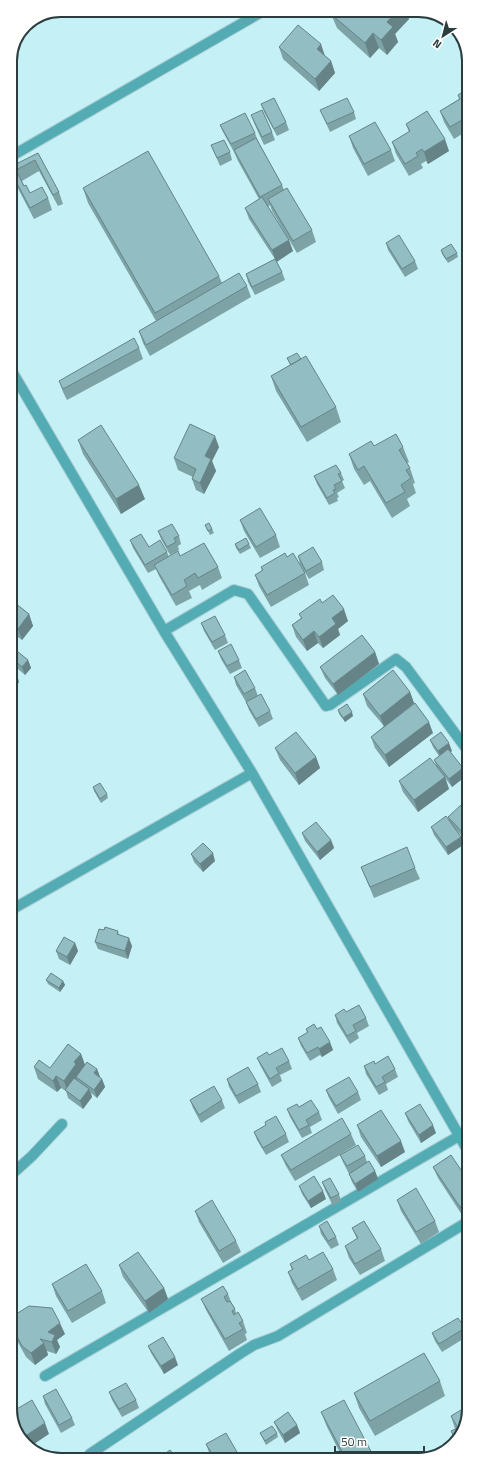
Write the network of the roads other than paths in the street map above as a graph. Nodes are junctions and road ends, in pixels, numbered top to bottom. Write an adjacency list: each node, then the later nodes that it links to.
1 (253, 17): 2 (street)
2 (17, 153)
3 (17, 380): 4 (street)
4 (164, 631): 5 (street); 6 (street)
5 (462, 743)
6 (252, 773): 7 (street); 9 (street)
7 (17, 907)
8 (62, 1124): 11 (street)
9 (459, 1136): 10 (street); 13 (street)
10 (462, 1141)
11 (17, 1170)
12 (462, 1225): 14 (street)
13 (45, 1376)
14 (91, 1453)

